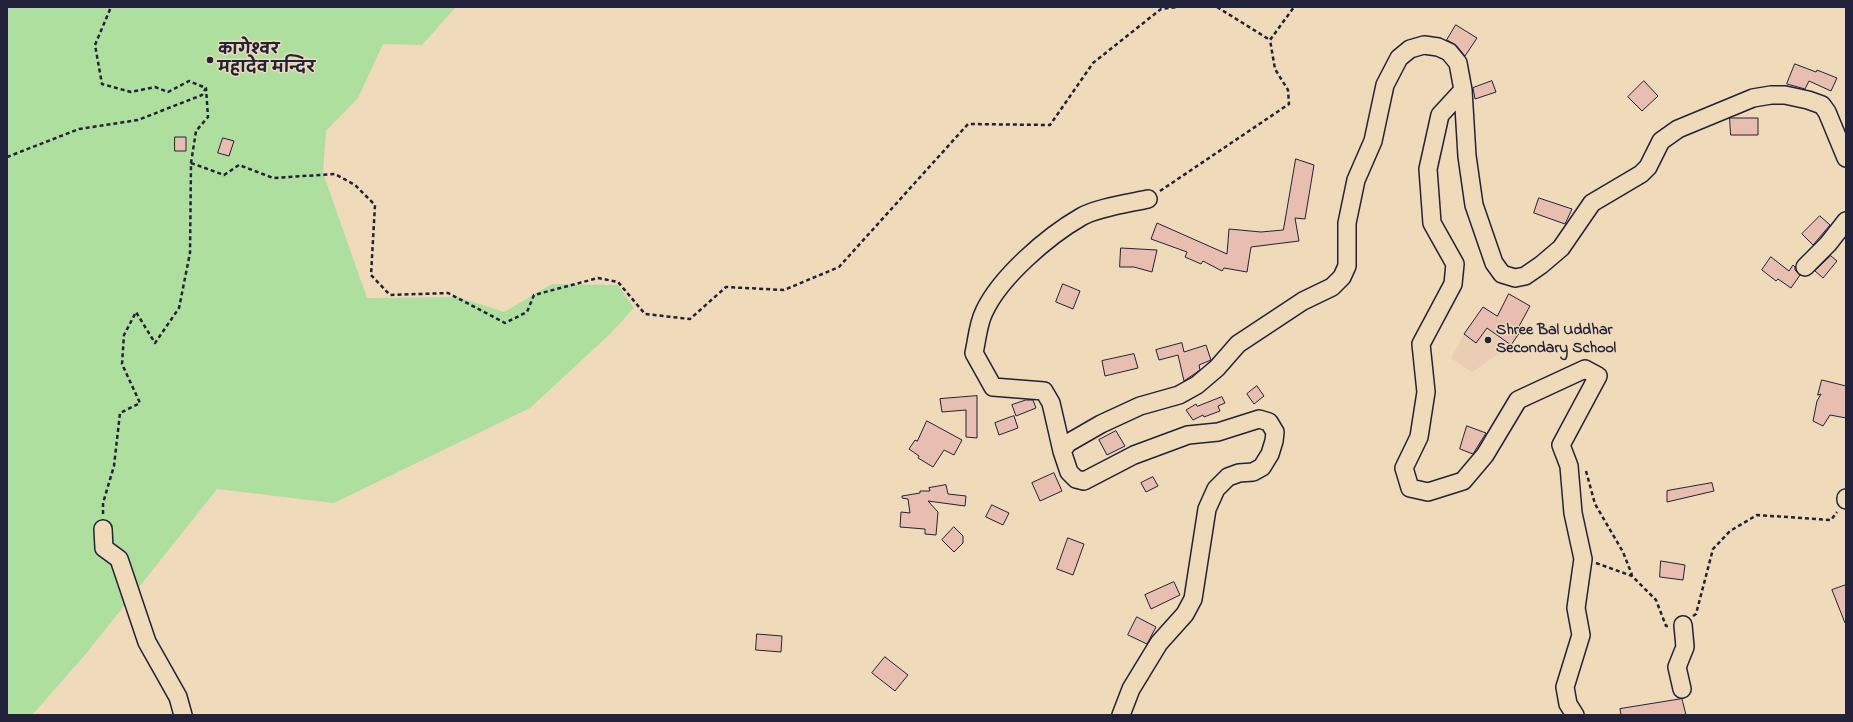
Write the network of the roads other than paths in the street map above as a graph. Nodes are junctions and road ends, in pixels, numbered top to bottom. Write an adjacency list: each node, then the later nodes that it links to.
1 (1463, 90): 2 (street); 6 (street); 12 (street)
2 (1846, 158)
3 (1148, 199): 6 (street)
4 (1846, 221): 5 (street)
5 (1805, 267)
6 (1062, 451): 11 (street)
7 (103, 529): 10 (street)
8 (1683, 625): 9 (street)
9 (1682, 689)
10 (183, 715)
11 (1121, 715)
12 (1575, 715)

